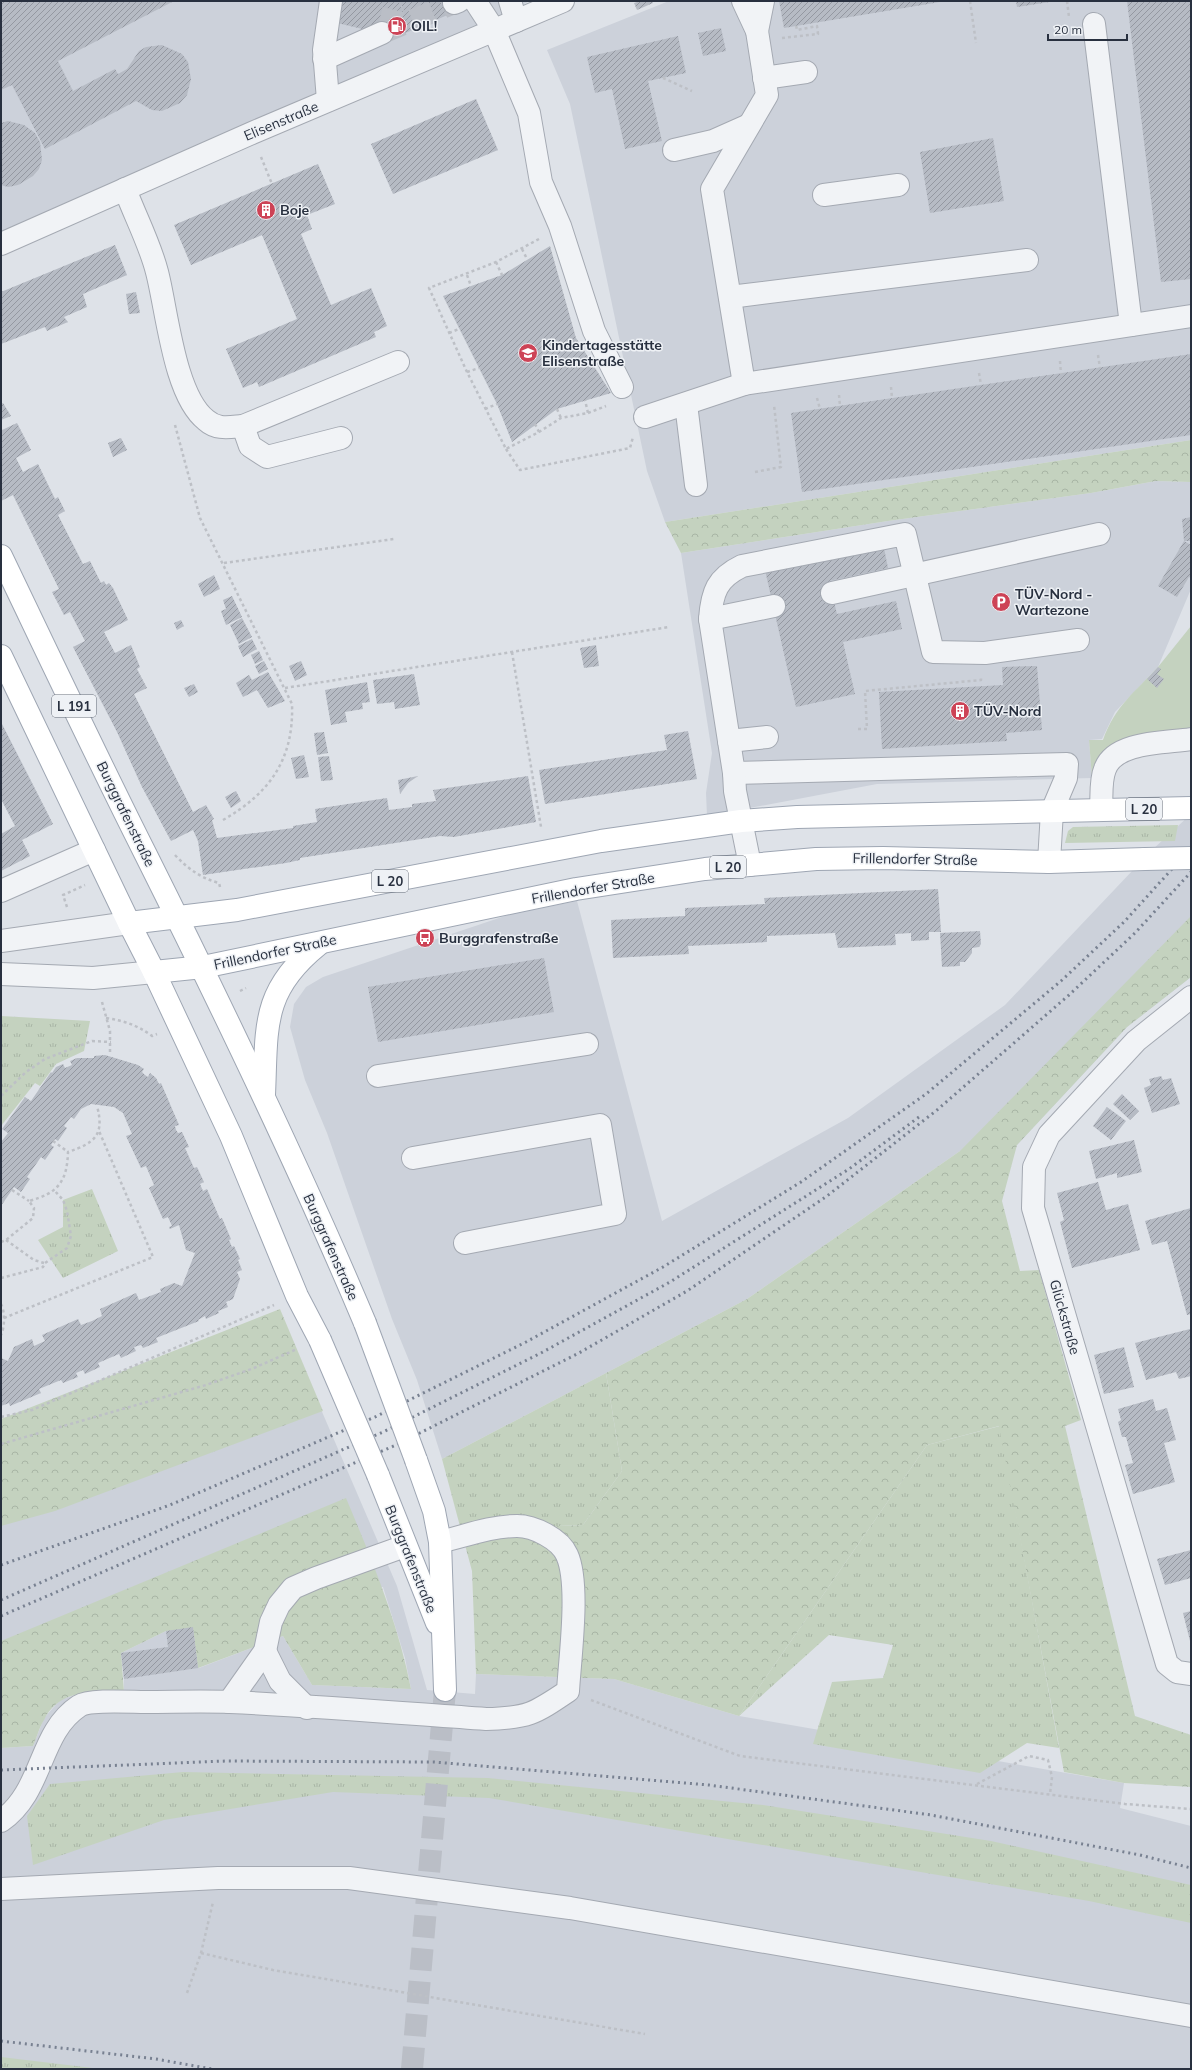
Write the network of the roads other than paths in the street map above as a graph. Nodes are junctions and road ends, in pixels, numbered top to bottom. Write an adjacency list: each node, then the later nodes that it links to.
1 (331, 1): 11 (street)
2 (475, 1): 8 (street)
3 (563, 1): 6 (street, Elisenstraße)
4 (743, 1): 10 (street)
5 (763, 1): 10 (street)
6 (513, 11): 8 (street, Elisenstraße)
7 (1094, 24): 24 (street)
8 (494, 30): 14 (street, Elisenstraße); 27 (street)
9 (382, 33): 11 (street)
10 (759, 36): 13 (street)
11 (324, 59): 14 (street)
12 (806, 72): 13 (street)
13 (764, 78): 15 (street)
14 (328, 100): 18 (street, Elisenstraße)
15 (749, 125): 16 (street); 22 (street)
16 (674, 150)
17 (898, 185): 19 (street)
18 (125, 190): 20 (street, Elisenstraße); 29 (street)
19 (824, 194)
20 (1, 244)
21 (1027, 260): 22 (street)
22 (730, 297): 26 (street)
23 (1191, 316): 24 (street)
24 (1131, 325): 26 (street)
25 (398, 362): 29 (street)
26 (744, 384): 28 (street)
27 (622, 387)
28 (686, 404): 30 (street); 32 (street)
29 (243, 426): 31 (street)
30 (639, 426)
31 (340, 438)
32 (696, 485)
33 (1099, 534): 35 (street)
34 (1, 556): 54 (main road, Burggrafenstraße / L 191)
35 (915, 574): 36 (street); 38 (street); 39 (street)
36 (832, 593)
37 (774, 606): 38 (street)
38 (710, 619): 43 (street)
39 (1078, 640)
40 (1, 656): 49 (main road, Burggrafenstraße / L 191)
41 (767, 737): 43 (street)
42 (1191, 739): 46 (street)
43 (729, 741): 44 (street)
44 (734, 773): 47 (street); 48 (street)
45 (1189, 808): 46 (main road, L 20)
46 (1101, 809): 47 (main road, L 20)
47 (1052, 811): 48 (main road, L 20); 51 (street)
48 (741, 820): 52 (street); 54 (main road, L 20)
49 (94, 850): 53 (street); 55 (main road, Burggrafenstraße / L 191)
50 (1191, 858): 51 (main road, Frillendorfer Straße / L 20, bridge)
51 (1048, 862): 52 (main road, Frillendorfer Straße / L 20)
52 (750, 865): 57 (main road, Frillendorfer Straße / L 20)
53 (1, 891)
54 (179, 918): 55 (main road, L 20); 58 (main road, Burggrafenstraße / L 20)
55 (129, 923): 56 (street); 59 (main road, Burggrafenstraße / L 20)
56 (1, 941)
57 (318, 944): 58 (main road, Frillendorfer Straße / L 20); 64 (main road, L 20)
58 (203, 967): 59 (main road, Frillendorfer Straße / L 20); 64 (main road, Burggrafenstraße / L 20)
59 (154, 972): 60 (street, Frillendorfer Straße); 68 (main road, Burggrafenstraße / L 20, bridge)
60 (1, 974)
61 (1191, 997): 71 (street, Glückstraße)
62 (587, 1044): 63 (street)
63 (378, 1076)
64 (263, 1098): 67 (main road, Burggrafenstraße / L 20, bridge)
65 (413, 1158): 66 (street)
66 (465, 1243)
67 (440, 1542): 69 (main road, Burggrafenstraße / L 20); 74 (street)
68 (405, 1546): 69 (main road, Burggrafenstraße / L 20); 70 (street)
69 (442, 1634): 72 (main road, Burggrafenstraße / L 20)
70 (265, 1651): 73 (street); 74 (street)
71 (1191, 1674)
72 (445, 1690)
73 (229, 1702): 74 (street); 75 (street)
74 (307, 1708)
75 (1, 1821)
76 (1, 1889): 77 (street)
77 (1191, 2016)

